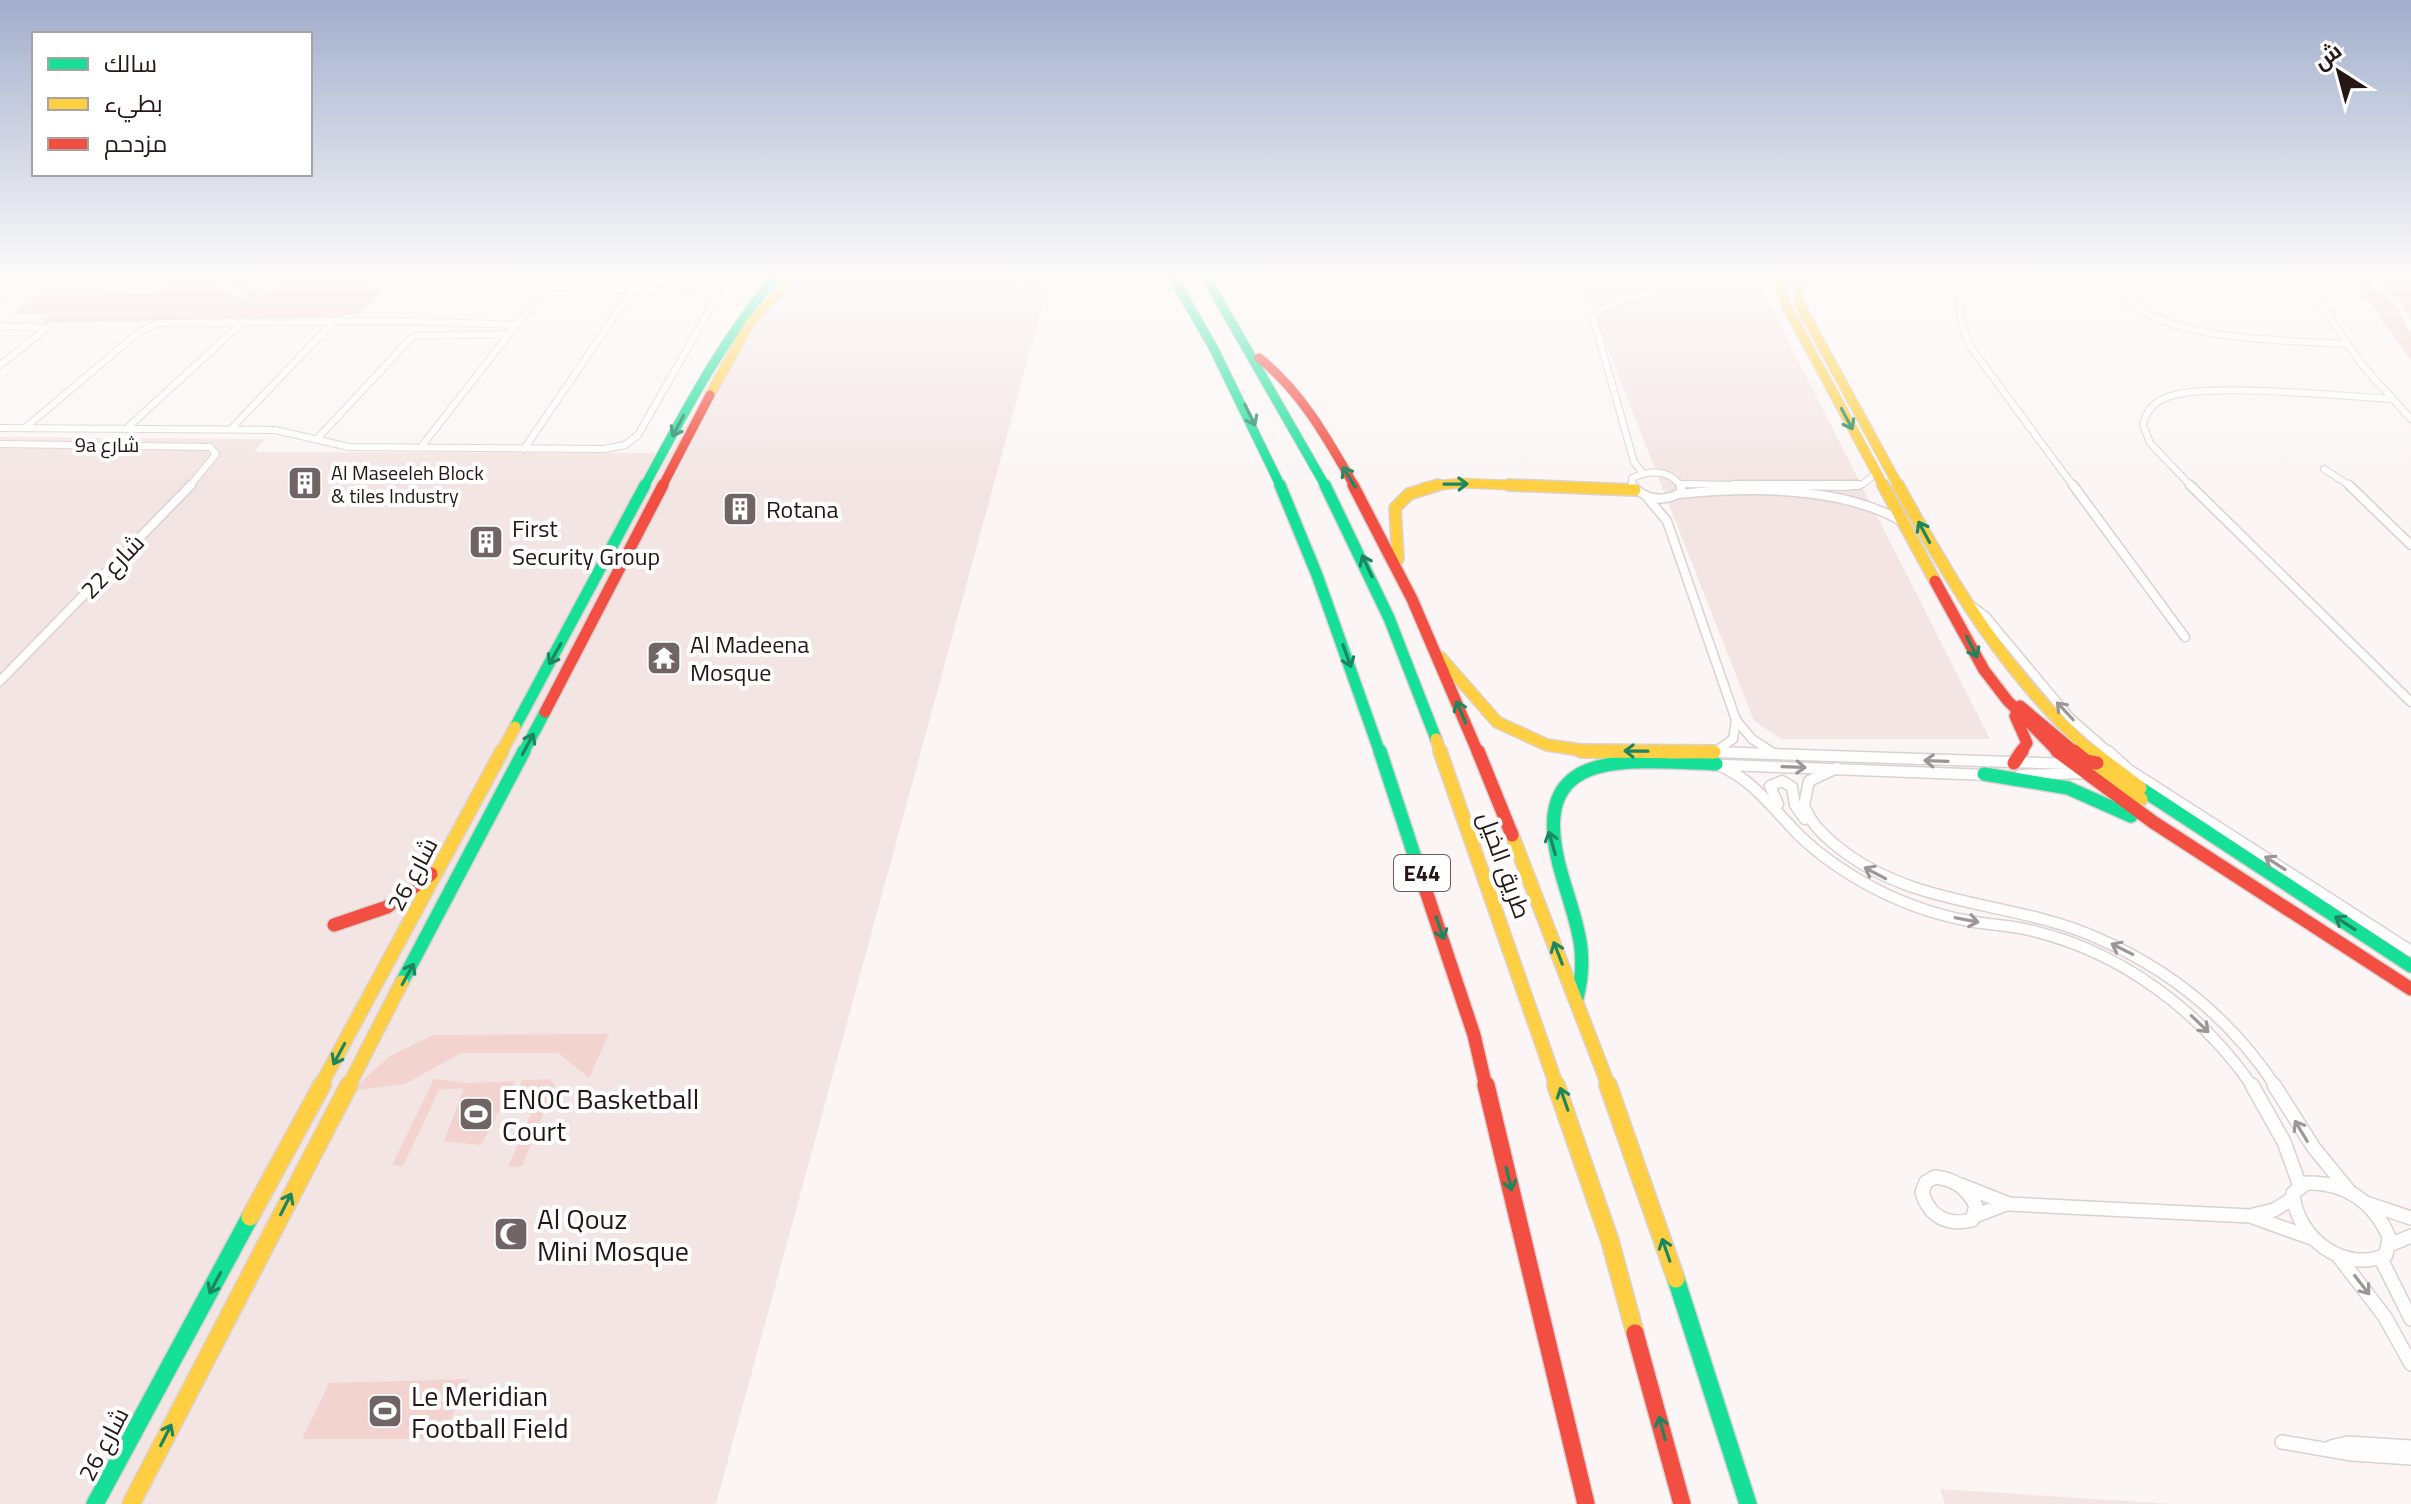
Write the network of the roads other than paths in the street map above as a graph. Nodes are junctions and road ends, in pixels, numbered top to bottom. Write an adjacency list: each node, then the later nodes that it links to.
1 (28, 344): 19 (street)
2 (126, 344): 25 (street)
3 (219, 344): 27 (street)
4 (312, 344): 28 (street)
5 (405, 344): 29 (street)
6 (501, 344): 32 (street)
7 (596, 344): 34 (street)
8 (689, 344): 34 (street)
9 (724, 344): 20 (main road, شارع 26)
10 (739, 344): 21 (main road, شارع 26)
11 (1215, 344): 93 (main road, E44, one-way to 93)
12 (1248, 344): 18 (main road, طريق الخيل / E44)
13 (1601, 344): 36 (street)
14 (1807, 344): 37 (main road, one-way to 37)
15 (1822, 344): 47 (main road, one-way to 15)
16 (1969, 344): 48 (street)
17 (2348, 344): 22 (street)
18 (1255, 356): 46 (main road, one-way to 18); 94 (main road, طريق الخيل / E44, one-way to 18)
19 (0, 365)
20 (710, 365): 21 (main road); 63 (main road, شارع 26, one-way to 63)
21 (726, 367): 66 (main road, شارع 26, one-way to 21)
22 (2393, 399): 23 (street); 52 (street)
23 (2411, 419)
24 (0, 428): 25 (street)
25 (24, 428): 26 (street)
26 (82, 429): 27 (street); 31 (street)
27 (126, 429): 28 (street)
28 (231, 429): 29 (street)
29 (317, 439): 32 (street)
30 (0, 444): 31 (street, 9a شارع)
31 (64, 444): 33 (street, 9a شارع)
32 (421, 447): 34 (street)
33 (214, 449): 50 (street, شارع 22)
34 (524, 449)
35 (2324, 469): 45 (street)
36 (1642, 472): 38 (street); 40 (street)
37 (1876, 473): 39 (street); 44 (main road)
38 (1681, 484): 39 (street); 42 (street)
39 (1808, 492): 41 (street); 42 (street); 44 (street)
40 (1640, 493): 42 (street); 43 (street); 46 (main road, one-way to 40)
41 (1865, 494)
42 (1676, 496): 43 (street)
43 (1667, 521): 53 (street)
44 (1901, 521): 51 (main road, one-way to 51)
45 (2411, 545)
46 (1400, 573): 49 (main road)
47 (1963, 600): 57 (main road); 67 (street, one-way to 47)
48 (2185, 637)
49 (1437, 655): 55 (main road, one-way to 49); 70 (main road, one-way to 49)
50 (0, 681)
51 (2003, 697): 56 (main road); 57 (main road); 57 (main road)
52 (2411, 702)
53 (1736, 720): 54 (street); 55 (street)
54 (1779, 755): 55 (street); 56 (street, one-way to 54)
55 (1715, 758): 58 (street, one-way to 58); 60 (street); 70 (main road, one-way to 55)
56 (2014, 763): 57 (street)
57 (2090, 766): 59 (street); 62 (main road); 68 (main road, one-way to 57)
58 (1837, 768): 59 (street); 61 (street)
59 (1984, 774): 62 (main road)
60 (1785, 820): 61 (street); 72 (street, one-way to 72)
61 (1823, 834): 73 (street, one-way to 61)
62 (2180, 840): 69 (main road)
63 (450, 849): 64 (main road); 65 (main road, شارع 26)
64 (334, 925)
65 (408, 928): 66 (main road); 91 (main road, شارع 26, one-way to 91)
66 (421, 950): 92 (main road, شارع 26, one-way to 66)
67 (2411, 951)
68 (2411, 966)
69 (2411, 989)
70 (1577, 998): 95 (main road, one-way to 70)
71 (1961, 1185): 76 (street); 77 (street); 77 (street)
72 (2300, 1186): 73 (street); 74 (street)
73 (2350, 1192): 75 (street)
74 (2292, 1199): 78 (street); 81 (street)
75 (2365, 1202): 79 (street); 82 (street)
76 (2009, 1204): 77 (street); 78 (street)
77 (1975, 1216)
78 (2250, 1216): 81 (street)
79 (2411, 1218)
80 (2411, 1236): 82 (street)
81 (2314, 1239): 83 (street)
82 (2390, 1245): 84 (street)
83 (2337, 1254): 84 (street); 86 (street, one-way to 86)
84 (2381, 1259): 85 (street)
85 (2411, 1319)
86 (2411, 1364)
87 (2282, 1442): 88 (street)
88 (2328, 1447): 89 (street); 90 (street)
89 (2411, 1447)
90 (2411, 1458)
91 (95, 1504)
92 (131, 1504)
93 (1586, 1504)
94 (1682, 1504)
95 (1748, 1504)

